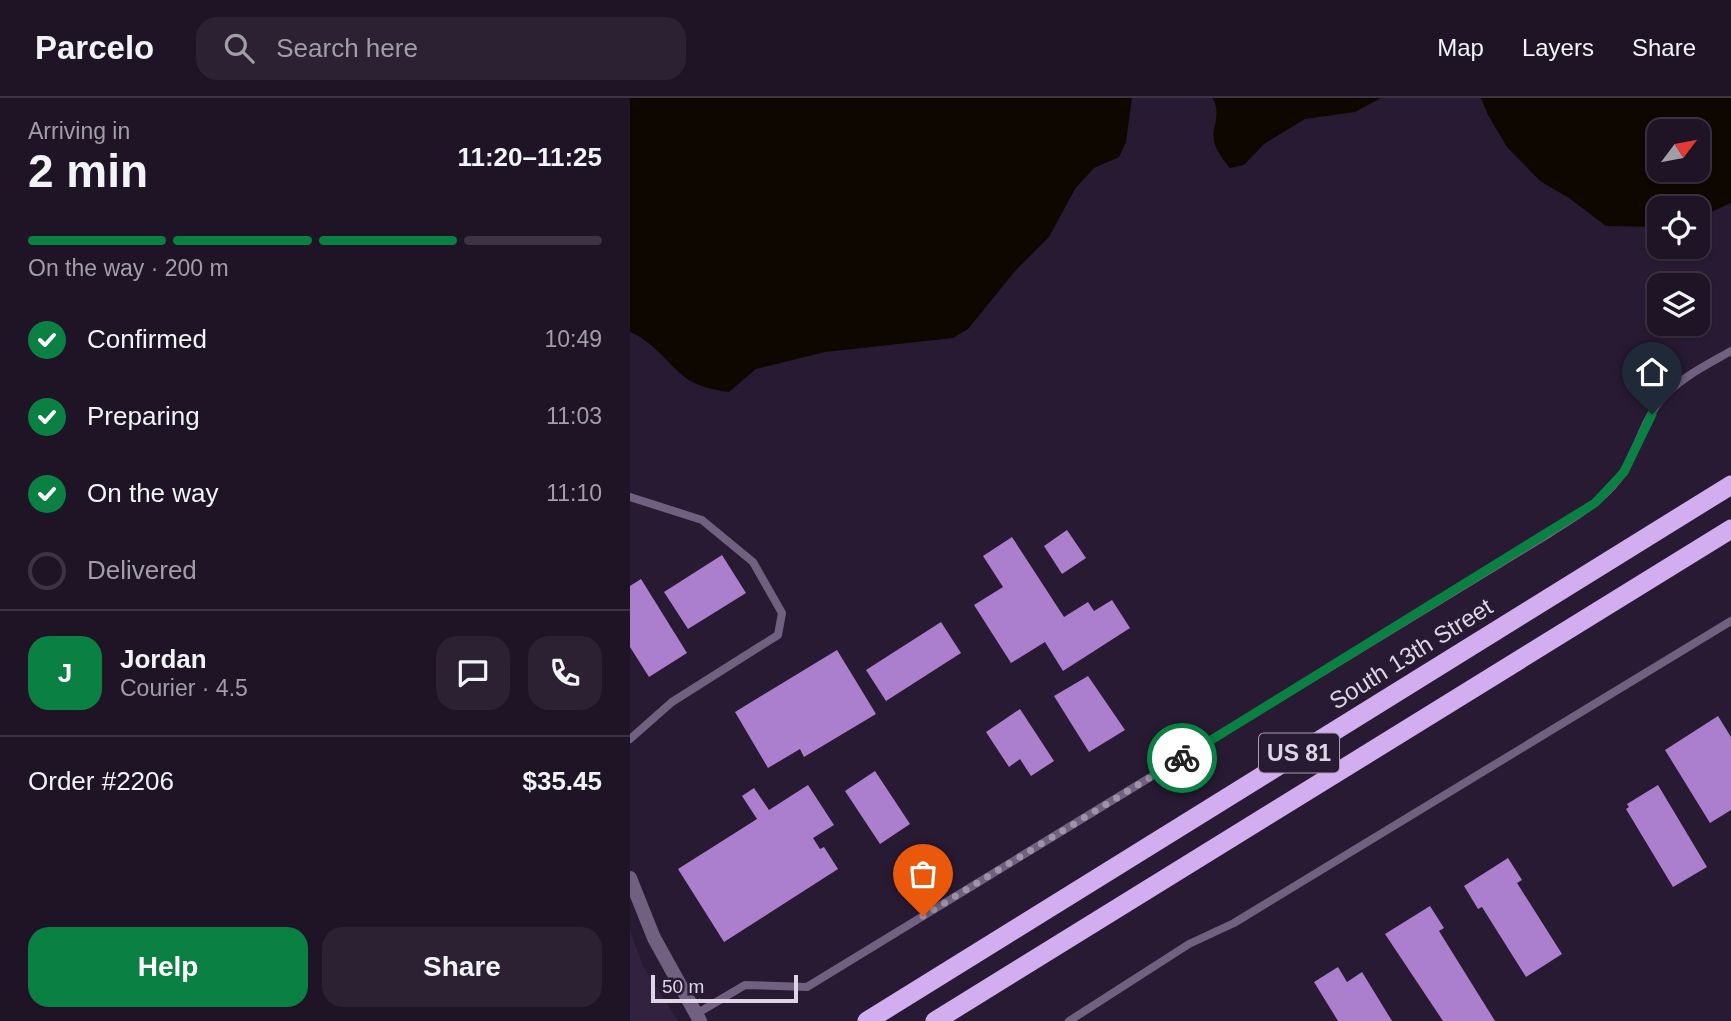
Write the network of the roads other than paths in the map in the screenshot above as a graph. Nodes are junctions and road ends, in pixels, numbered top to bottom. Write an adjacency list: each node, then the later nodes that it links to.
1 (1728, 352): 2 (lane); 9 (lane)
2 (1731, 362)
3 (1731, 485): 10 (highway, South 13th Street / US 81)
4 (630, 497): 7 (lane)
5 (1731, 528): 11 (highway, US 81)
6 (1731, 621): 12 (lane)
7 (630, 739)
8 (630, 878): 9 (street)
9 (698, 1017)
10 (867, 1021)
11 (935, 1021)
12 (1069, 1021)

